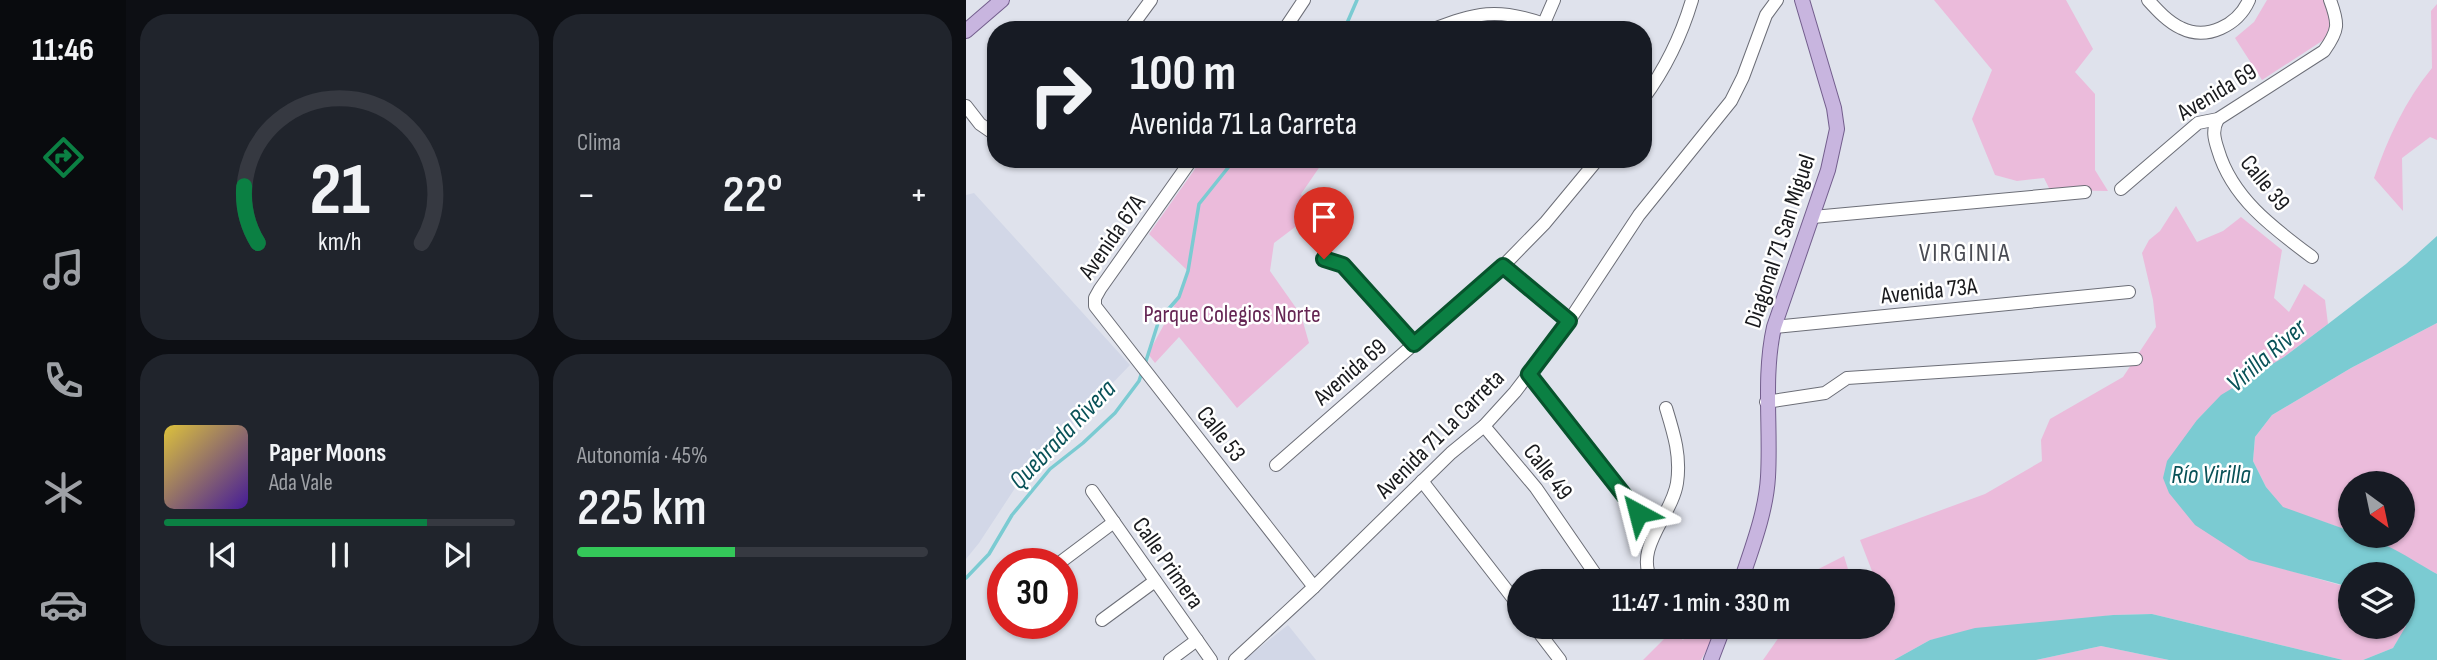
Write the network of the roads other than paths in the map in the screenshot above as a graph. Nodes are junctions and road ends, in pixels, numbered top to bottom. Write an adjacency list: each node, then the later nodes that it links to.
1 (1002, 0): 16 (main road)
2 (1151, 0): 11 (street)
3 (1304, 0): 12 (street)
4 (1554, 0): 15 (street)
5 (1692, 0): 17 (street)
6 (1802, 0): 25 (main road, Diagonal 71 San Miguel)
7 (2148, 0): 8 (street)
8 (2249, 0)
9 (2330, 0): 19 (street, Avenida 69)
10 (1774, 2): 31 (street, Avenida 71 La Carreta)
11 (1136, 21)
12 (1290, 21)
13 (1454, 21): 14 (street)
14 (1531, 21)
15 (1545, 21)
16 (966, 31)
17 (1652, 88)
18 (966, 106): 20 (street)
19 (2218, 119): 23 (street, Avenida 69); 26 (street, Calle 39)
20 (987, 129)
21 (1186, 168): 30 (street, Avenida 67A)
22 (1591, 168): 28 (street, Avenida 69)
23 (2121, 190)
24 (2085, 192): 25 (street)
25 (1813, 217): 32 (main road, Diagonal 71 San Miguel)
26 (2312, 257)
27 (1324, 259): 33 (street)
28 (1503, 266): 31 (street); 33 (street, Avenida 69)
29 (2129, 292): 32 (street, Avenida 73A)
30 (1095, 306): 49 (street, Calle 53)
31 (1569, 321): 35 (street, Avenida 71 La Carreta)
32 (1774, 327): 36 (main road, Diagonal 71 San Miguel)
33 (1414, 344): 39 (street, Avenida 69)
34 (2136, 359): 36 (street)
35 (1529, 374): 38 (street, Avenida 71 La Carreta); 43 (street)
36 (1766, 402): 47 (main road, Diagonal 71 San Miguel)
37 (1666, 408): 43 (street)
38 (1484, 426): 40 (street, Avenida 71 La Carreta); 45 (street, Calle 49)
39 (1276, 465)
40 (1422, 481): 49 (street, Avenida 71 La Carreta); 50 (street)
41 (1092, 491): 42 (street, Calle Primera)
42 (1114, 522): 44 (street); 48 (street, Calle Primera)
43 (1653, 533): 46 (street)
44 (1078, 549)
45 (1592, 569)
46 (1647, 569)
47 (1745, 569)
48 (1155, 581): 51 (street); 54 (street, Calle Primera)
49 (1314, 587): 57 (street, Avenida 71 La Carreta)
50 (1507, 591)
51 (1102, 621)
52 (1544, 639): 58 (street)
53 (1719, 639): 59 (main road)
54 (1197, 640): 55 (street); 56 (street, Calle Primera)
55 (1170, 660)
56 (1211, 660)
57 (1235, 660)
58 (1560, 660)
59 (1710, 660)

